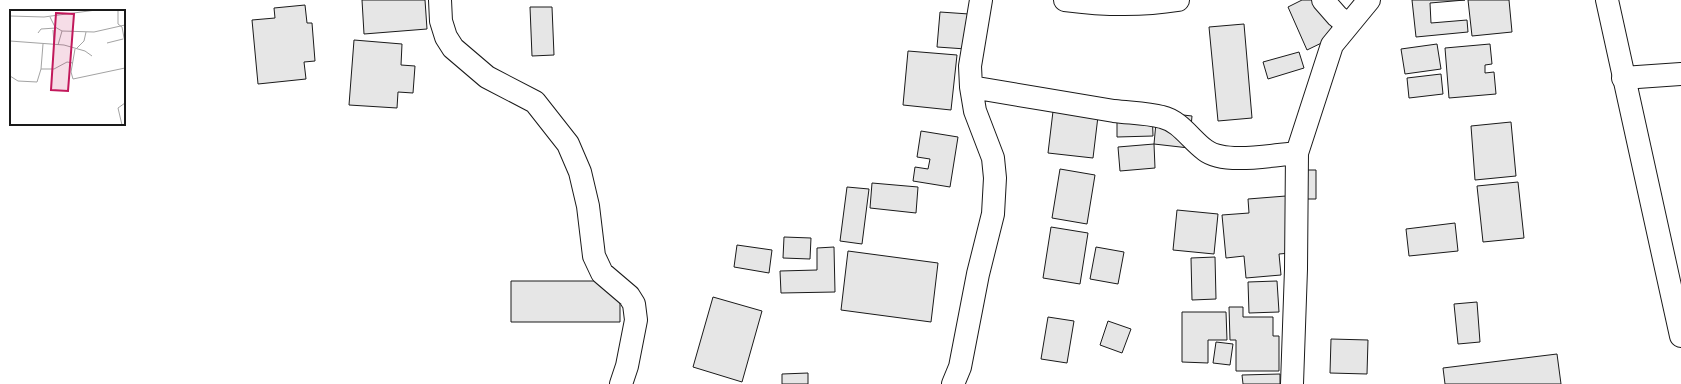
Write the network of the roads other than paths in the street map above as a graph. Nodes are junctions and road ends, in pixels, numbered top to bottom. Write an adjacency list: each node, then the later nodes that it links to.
1 (440, 0): 14 (main road)
2 (981, 0): 11 (main road)
3 (1065, 0): 4 (main road)
4 (1178, 0)
5 (1323, 0): 8 (main road)
6 (1369, 0): 8 (main road)
7 (1607, 0): 10 (main road)
8 (1348, 25): 12 (main road)
9 (1681, 74): 10 (main road)
10 (1623, 78): 13 (main road)
11 (971, 87): 12 (main road); 15 (main road)
12 (1297, 153): 16 (main road)
13 (1681, 336)
14 (621, 384)
15 (953, 384)
16 (1292, 384)

